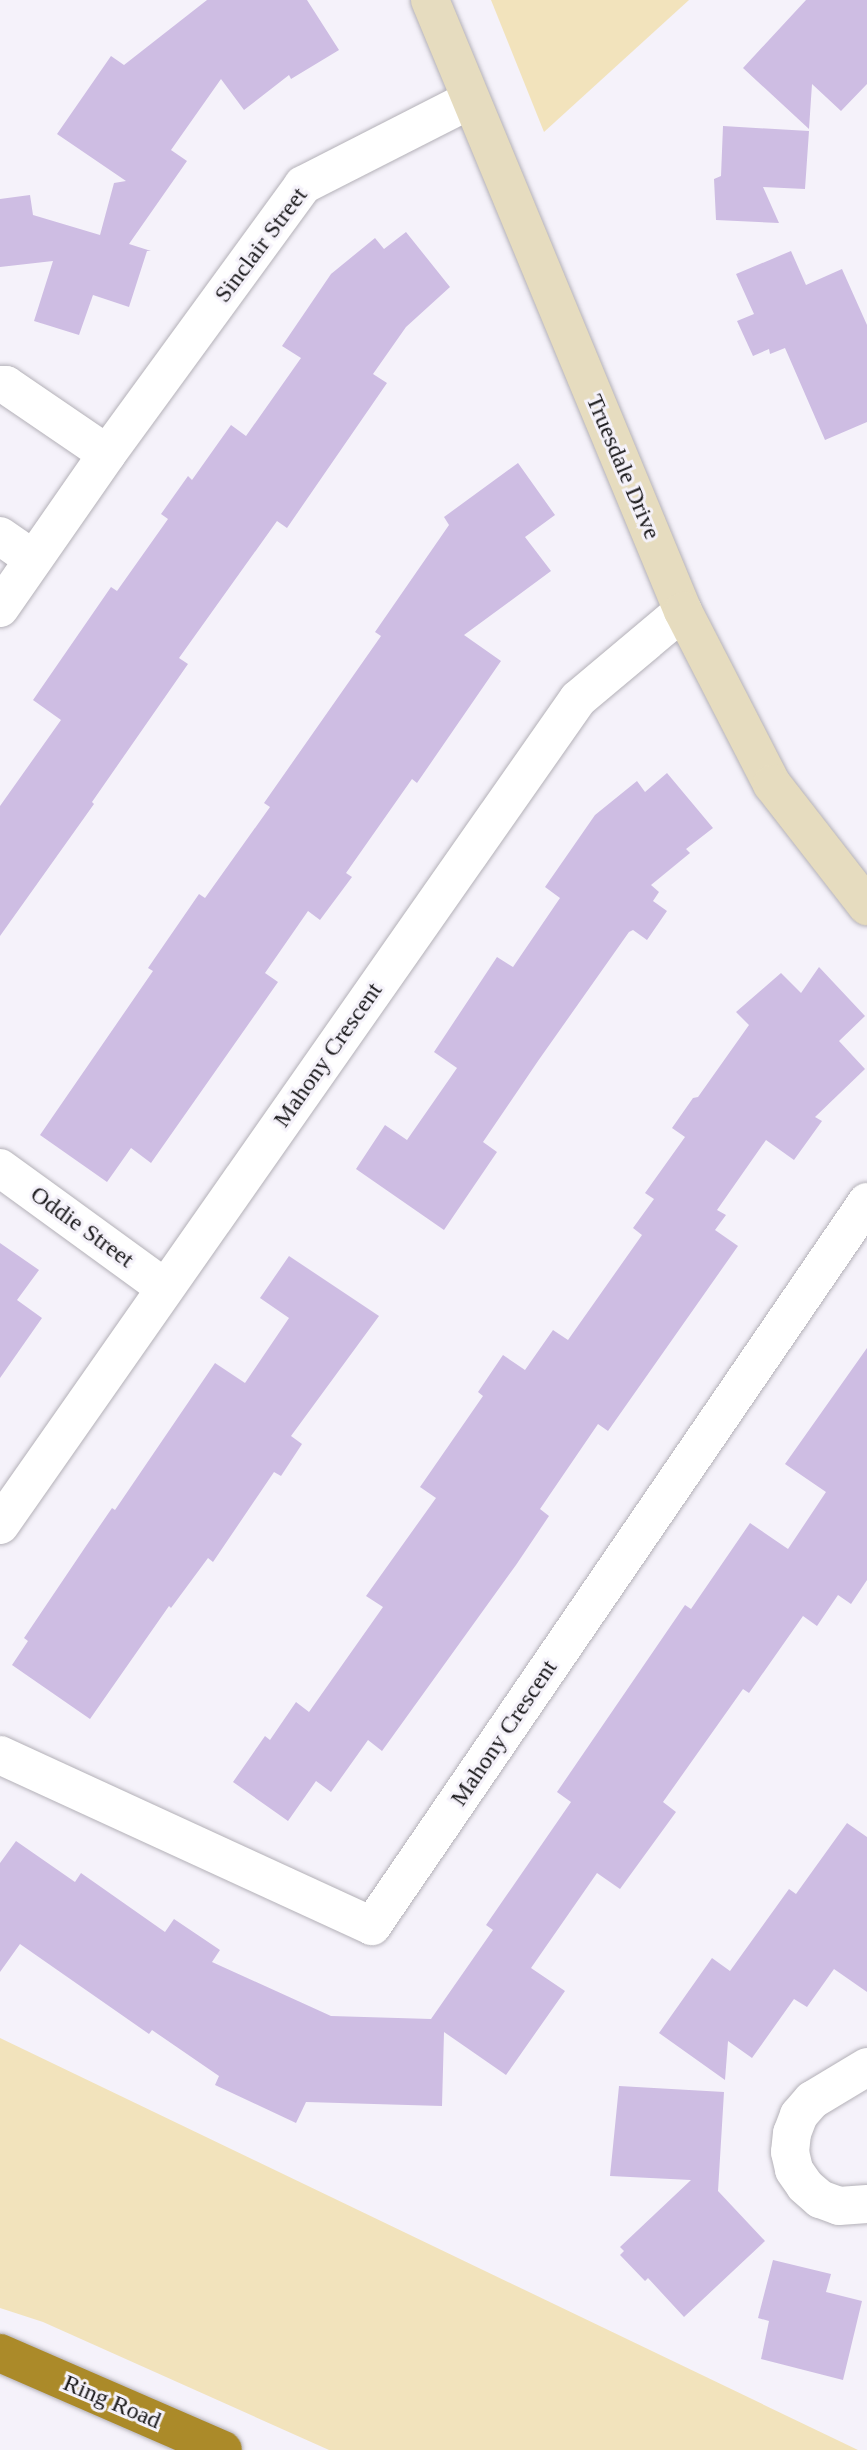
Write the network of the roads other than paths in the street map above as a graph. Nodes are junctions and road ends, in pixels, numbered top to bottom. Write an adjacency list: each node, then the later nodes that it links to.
1 (430, 0): 2 (street, Truesdale Drive)
2 (470, 100): 4 (street, Sinclair Street); 8 (street, Truesdale Drive)
3 (0, 385): 4 (street)
4 (107, 454): 6 (street, Sinclair Street)
5 (0, 536): 6 (street)
6 (33, 559): 7 (street, Sinclair Street)
7 (0, 608)
8 (683, 611): 9 (street, Truesdale Drive); 12 (street, Mahony Crescent)
9 (867, 906)
10 (0, 1168): 12 (street, Oddie Street)
11 (867, 1202): 14 (street, Mahony Crescent)
12 (164, 1287): 13 (street, Mahony Crescent)
13 (0, 1525)
14 (0, 1755)
15 (867, 2067): 16 (street)
16 (867, 2204)
17 (0, 2353): 18 (highway, Ring Road)
18 (223, 2450)

